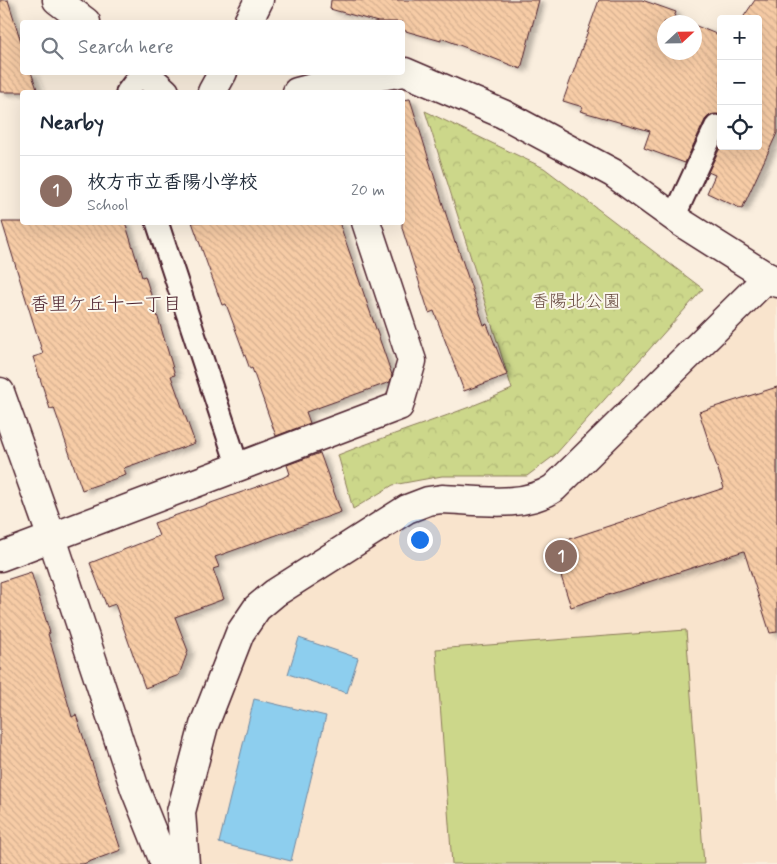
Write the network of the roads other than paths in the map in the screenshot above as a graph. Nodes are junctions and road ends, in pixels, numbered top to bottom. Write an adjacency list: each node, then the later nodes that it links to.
1 (57, 0): 3 (street)
2 (259, 0): 4 (street)
3 (83, 20)
4 (249, 20)
5 (405, 72): 15 (street)
6 (140, 75): 10 (lane)
7 (146, 75): 11 (street)
8 (220, 75): 12 (street)
9 (390, 75): 13 (street)
10 (128, 90)
11 (164, 90)
12 (213, 90)
13 (313, 90)
14 (716, 126): 15 (lane)
15 (674, 217): 18 (street)
16 (159, 225): 20 (lane)
17 (367, 225): 20 (street)
18 (773, 280): 24 (street)
19 (0, 392): 21 (street)
20 (238, 467): 21 (street)
21 (52, 538): 22 (street); 23 (street)
22 (0, 556)
23 (165, 864)
24 (185, 864)

